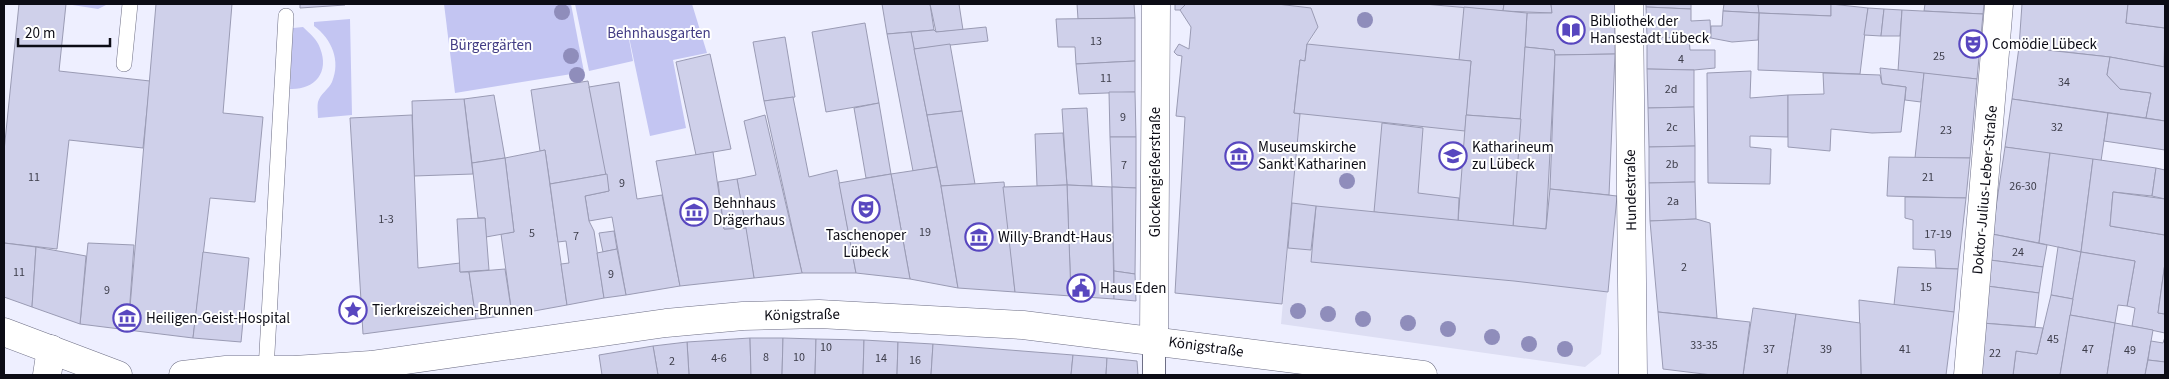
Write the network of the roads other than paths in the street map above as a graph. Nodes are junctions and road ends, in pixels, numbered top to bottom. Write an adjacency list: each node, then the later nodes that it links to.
1 (130, 4): 6 (lane)
2 (1156, 4): 8 (street, Glockengießerstraße)
3 (1629, 4): 16 (street, Hundestraße)
4 (1999, 4): 17 (street, Doktor-Julius-Leber-Straße)
5 (286, 16): 10 (lane)
6 (124, 64)
7 (4, 332): 9 (street)
8 (1154, 340): 10 (street, Königstraße); 14 (street); 15 (street, Königstraße)
9 (51, 349): 11 (street); 12 (street)
10 (266, 370): 13 (street, Königstraße)
11 (47, 375)
12 (118, 375)
13 (183, 375)
14 (1154, 375)
15 (1423, 375)
16 (1633, 375)
17 (1968, 375)

